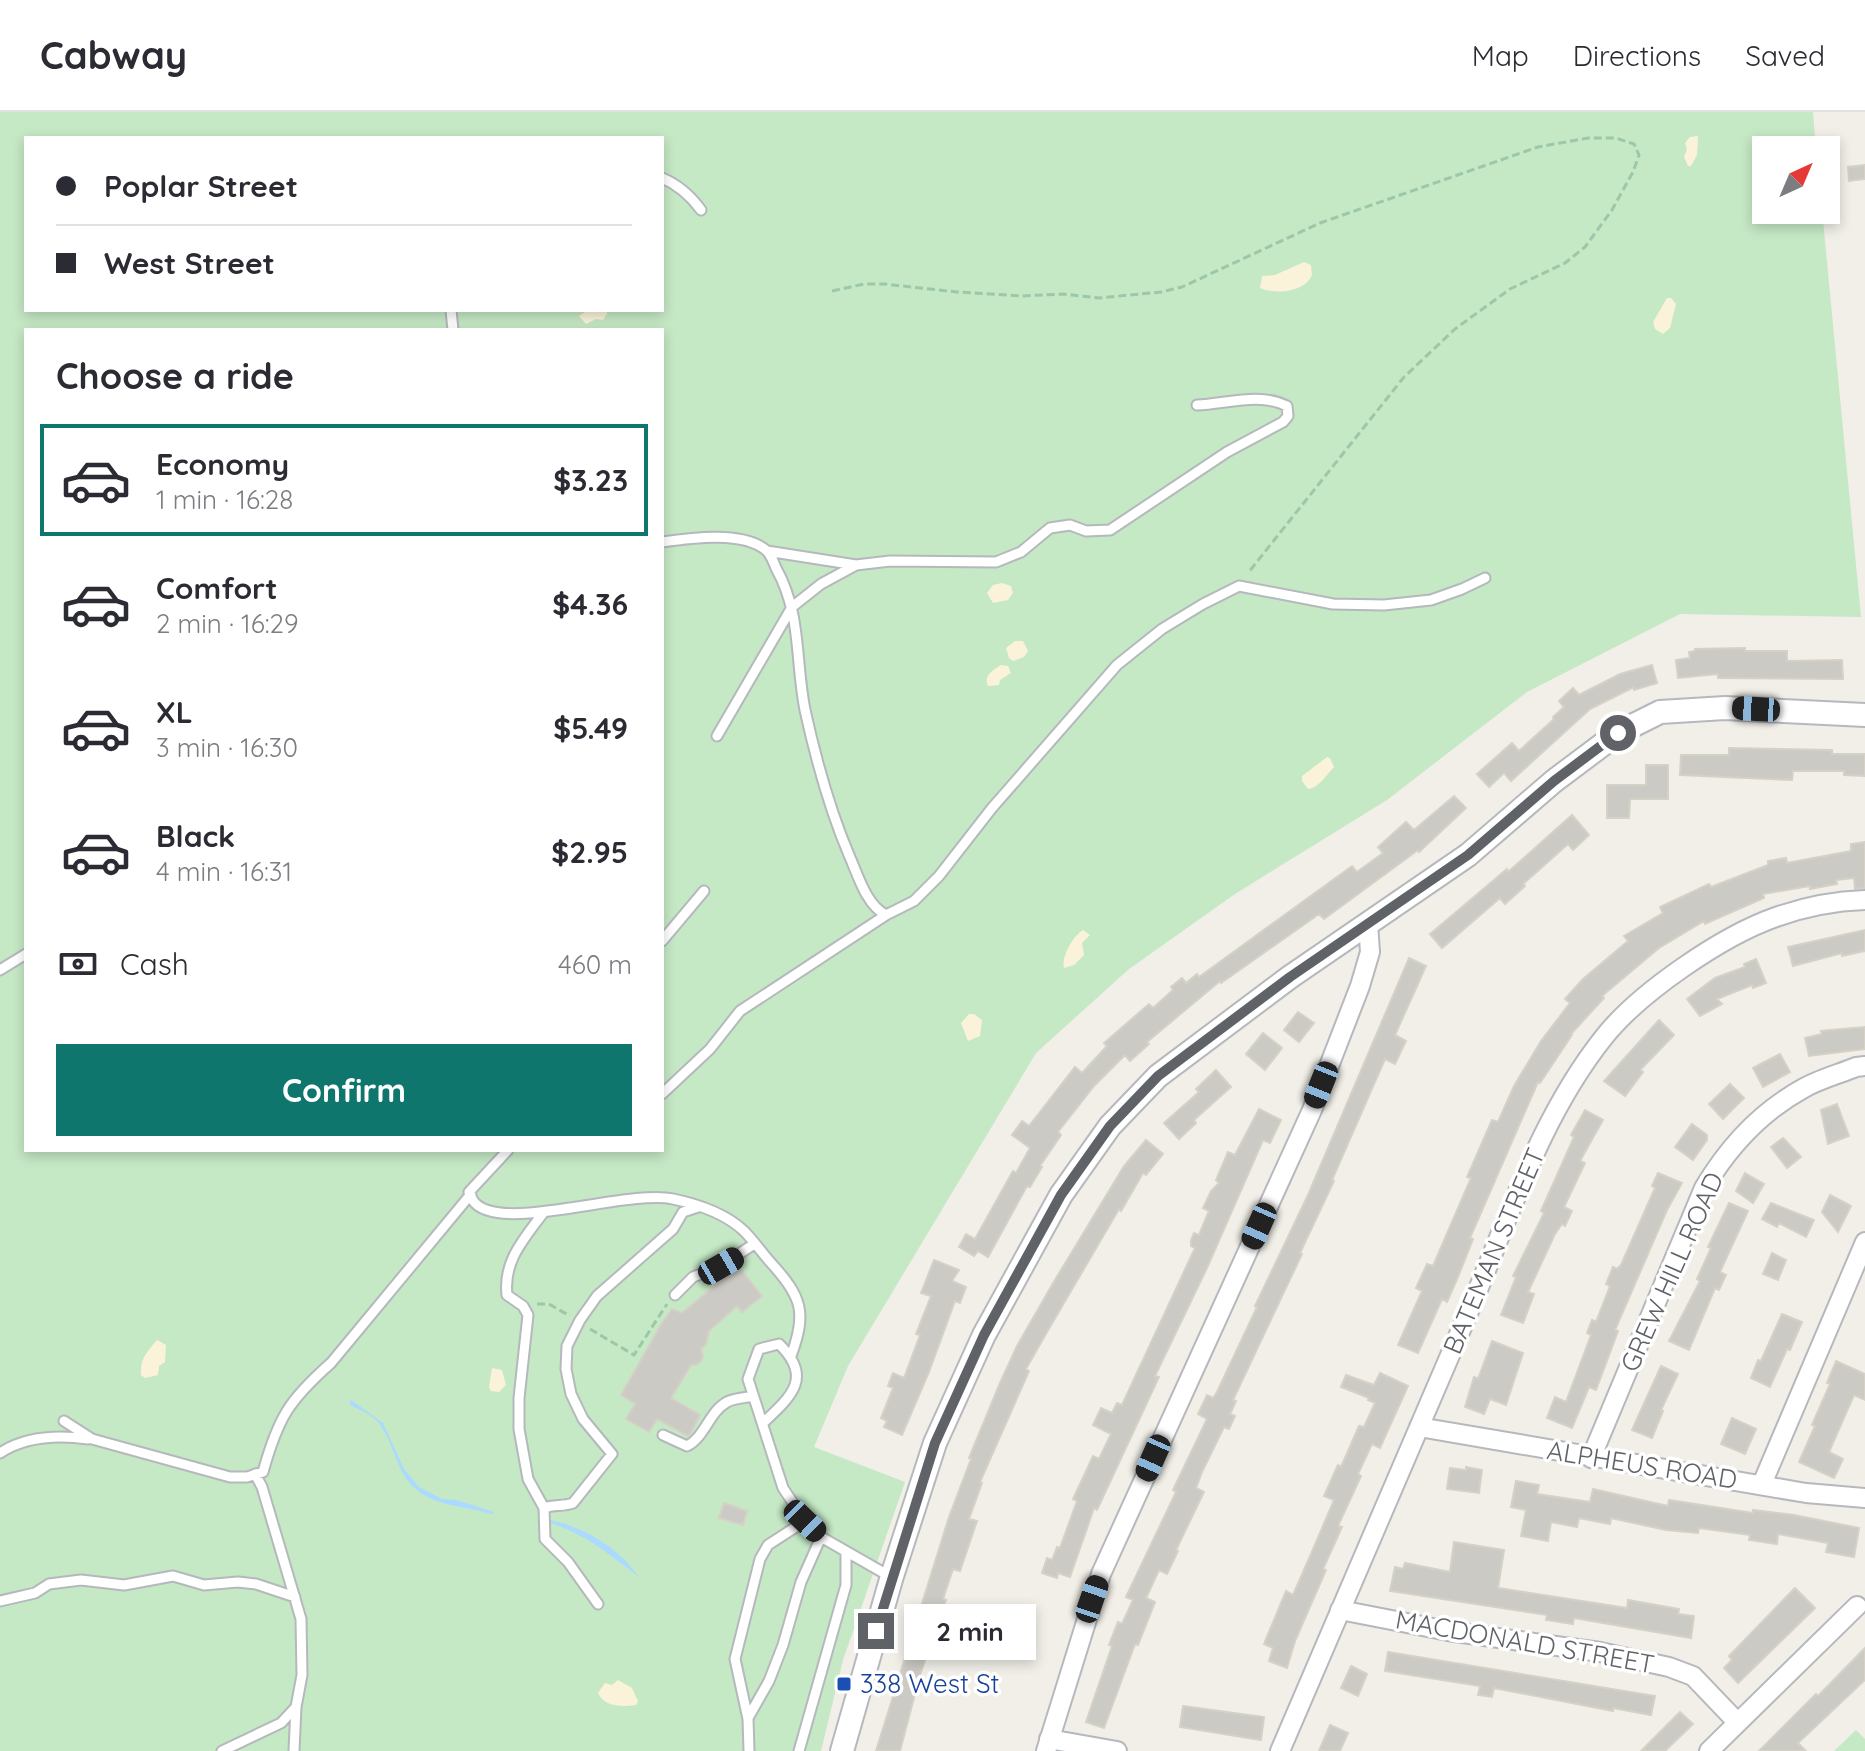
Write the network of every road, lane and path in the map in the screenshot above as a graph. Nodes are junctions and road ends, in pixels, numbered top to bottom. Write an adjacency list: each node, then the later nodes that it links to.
1 (664, 179): 2 (lane)
2 (701, 210)
3 (832, 291): 9 (path)
4 (1197, 405): 7 (lane)
5 (664, 542): 6 (lane)
6 (767, 551): 7 (lane); 10 (lane)
7 (856, 565): 10 (lane)
8 (1485, 578): 9 (lane)
9 (1239, 586): 15 (lane)
10 (792, 607): 12 (lane); 15 (lane)
11 (1865, 715): 16 (street)
12 (717, 736)
13 (704, 891): 17 (lane)
14 (1865, 900): 35 (street, BATEMAN STREET)
15 (886, 915): 21 (lane)
16 (1368, 924): 47 (street); 56 (street)
17 (664, 939)
18 (24, 955): 19 (lane)
19 (0, 970)
20 (1865, 1066): 39 (street, GREW HILL ROAD)
21 (664, 1092)
22 (503, 1152): 23 (lane)
23 (471, 1194): 25 (lane); 40 (lane)
24 (698, 1207): 25 (lane); 27 (lane); 30 (lane)
25 (543, 1213): 29 (lane)
26 (1865, 1242): 41 (street)
27 (754, 1244): 28 (lane); 31 (lane)
28 (675, 1295): 30 (path)
29 (521, 1304): 30 (path); 43 (lane)
30 (579, 1322): 43 (lane)
31 (791, 1356): 32 (lane); 34 (lane)
32 (753, 1396): 34 (lane); 36 (lane)
33 (64, 1421): 37 (lane)
34 (764, 1422): 44 (lane)
35 (1419, 1427): 39 (street, ALPHEUS ROAD); 52 (street, BATEMAN STREET)
36 (663, 1435)
37 (92, 1439): 38 (lane); 40 (lane)
38 (0, 1453)
39 (1591, 1458): 41 (street, ALPHEUS ROAD)
40 (255, 1474): 48 (lane)
41 (1762, 1484): 42 (street, ALPHEUS ROAD)
42 (1865, 1498)
43 (544, 1508): 50 (lane)
44 (805, 1521): 45 (lane); 54 (lane)
45 (821, 1537): 46 (lane); 54 (lane)
46 (846, 1552): 47 (lane); 60 (lane)
47 (891, 1577): 61 (street)
48 (295, 1597): 49 (lane); 53 (lane)
49 (0, 1601)
50 (598, 1604)
51 (1857, 1606): 55 (street)
52 (1340, 1610): 55 (street, MACDONALD STREET); 63 (street, BATEMAN STREET)
53 (296, 1707): 57 (lane); 58 (lane)
54 (748, 1719): 59 (lane)
55 (1737, 1722): 64 (street)
56 (1048, 1745): 62 (street)
57 (222, 1751)
58 (294, 1751)
59 (749, 1751)
60 (799, 1751)
61 (842, 1751)
62 (1117, 1751)
63 (1280, 1751)
64 (1709, 1751)

